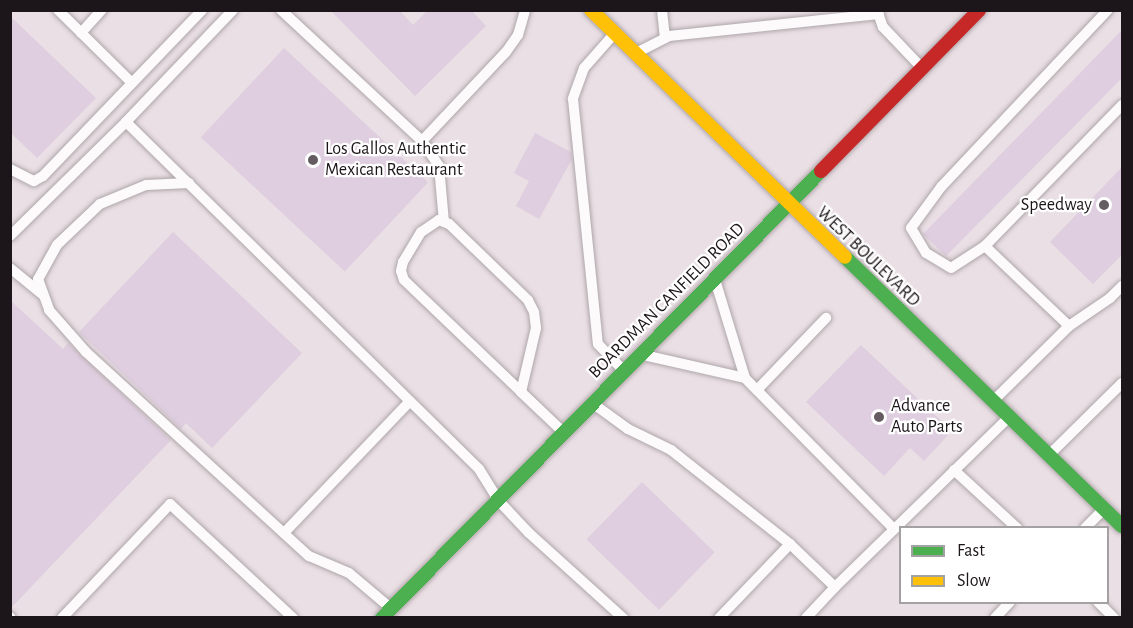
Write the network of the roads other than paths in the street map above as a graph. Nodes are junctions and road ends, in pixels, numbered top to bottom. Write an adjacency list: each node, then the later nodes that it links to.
1 (58, 10): 12 (lane)
2 (102, 10): 12 (lane)
3 (202, 10): 17 (lane)
4 (233, 10): 19 (lane)
5 (281, 10): 20 (lane)
6 (525, 10): 20 (lane)
7 (591, 10): 13 (main road, WEST BOULEVARD)
8 (662, 10): 14 (lane)
9 (979, 10): 16 (main road, BOARDMAN CANFIELD ROAD)
10 (1108, 10): 26 (lane)
11 (878, 12): 14 (lane); 16 (lane)
12 (81, 33): 17 (lane)
13 (614, 34): 15 (main road, WEST BOULEVARD); 34 (lane)
14 (665, 38): 15 (lane)
15 (633, 54): 23 (main road, WEST BOULEVARD)
16 (922, 68): 23 (main road, BOARDMAN CANFIELD ROAD)
17 (132, 82): 21 (lane)
18 (1122, 105): 26 (lane)
19 (126, 122): 22 (lane); 25 (lane)
20 (422, 141): 24 (lane)
21 (10, 169)
22 (189, 183): 30 (lane); 39 (lane)
23 (788, 205): 28 (main road, BOARDMAN CANFIELD ROAD); 40 (main road, WEST BOULEVARD)
24 (444, 222): 38 (lane); 38 (lane)
25 (10, 236)
26 (985, 246): 32 (lane)
27 (10, 268): 30 (lane)
28 (715, 279): 33 (main road, BOARDMAN CANFIELD ROAD); 35 (lane)
29 (1122, 286): 32 (lane)
30 (44, 296): 52 (lane)
31 (826, 318): 37 (lane)
32 (1068, 326): 40 (lane)
33 (641, 354): 34 (main road, BOARDMAN CANFIELD ROAD); 35 (lane)
34 (624, 371): 41 (main road, BOARDMAN CANFIELD ROAD)
35 (745, 378): 37 (lane)
36 (1122, 383): 44 (lane)
37 (757, 390): 51 (lane)
38 (521, 392): 43 (lane)
39 (410, 401): 46 (lane); 52 (lane)
40 (993, 401): 42 (main road, WEST BOULEVARD)
41 (592, 403): 43 (main road, BOARDMAN CANFIELD ROAD); 53 (lane)
42 (1009, 417): 44 (main road, WEST BOULEVARD); 45 (lane)
43 (563, 432): 46 (main road, BOARDMAN CANFIELD ROAD)
44 (1049, 456): 47 (main road, WEST BOULEVARD)
45 (954, 470): 48 (lane); 51 (lane)
46 (498, 500): 57 (main road, BOARDMAN CANFIELD ROAD); 60 (lane)
47 (1104, 508): 49 (lane); 50 (main road, WEST BOULEVARD)
48 (1015, 526)
49 (1087, 526)
50 (1122, 526)
51 (894, 529): 54 (lane)
52 (284, 533): 57 (lane)
53 (790, 544): 54 (lane); 61 (lane)
54 (835, 588): 62 (lane)
55 (1009, 604): 63 (lane)
56 (1099, 604): 64 (lane)
57 (392, 614)
58 (62, 618): 59 (lane)
59 (293, 618)
60 (623, 618)
61 (719, 618)
62 (806, 618)
63 (995, 618)
64 (1114, 618)

